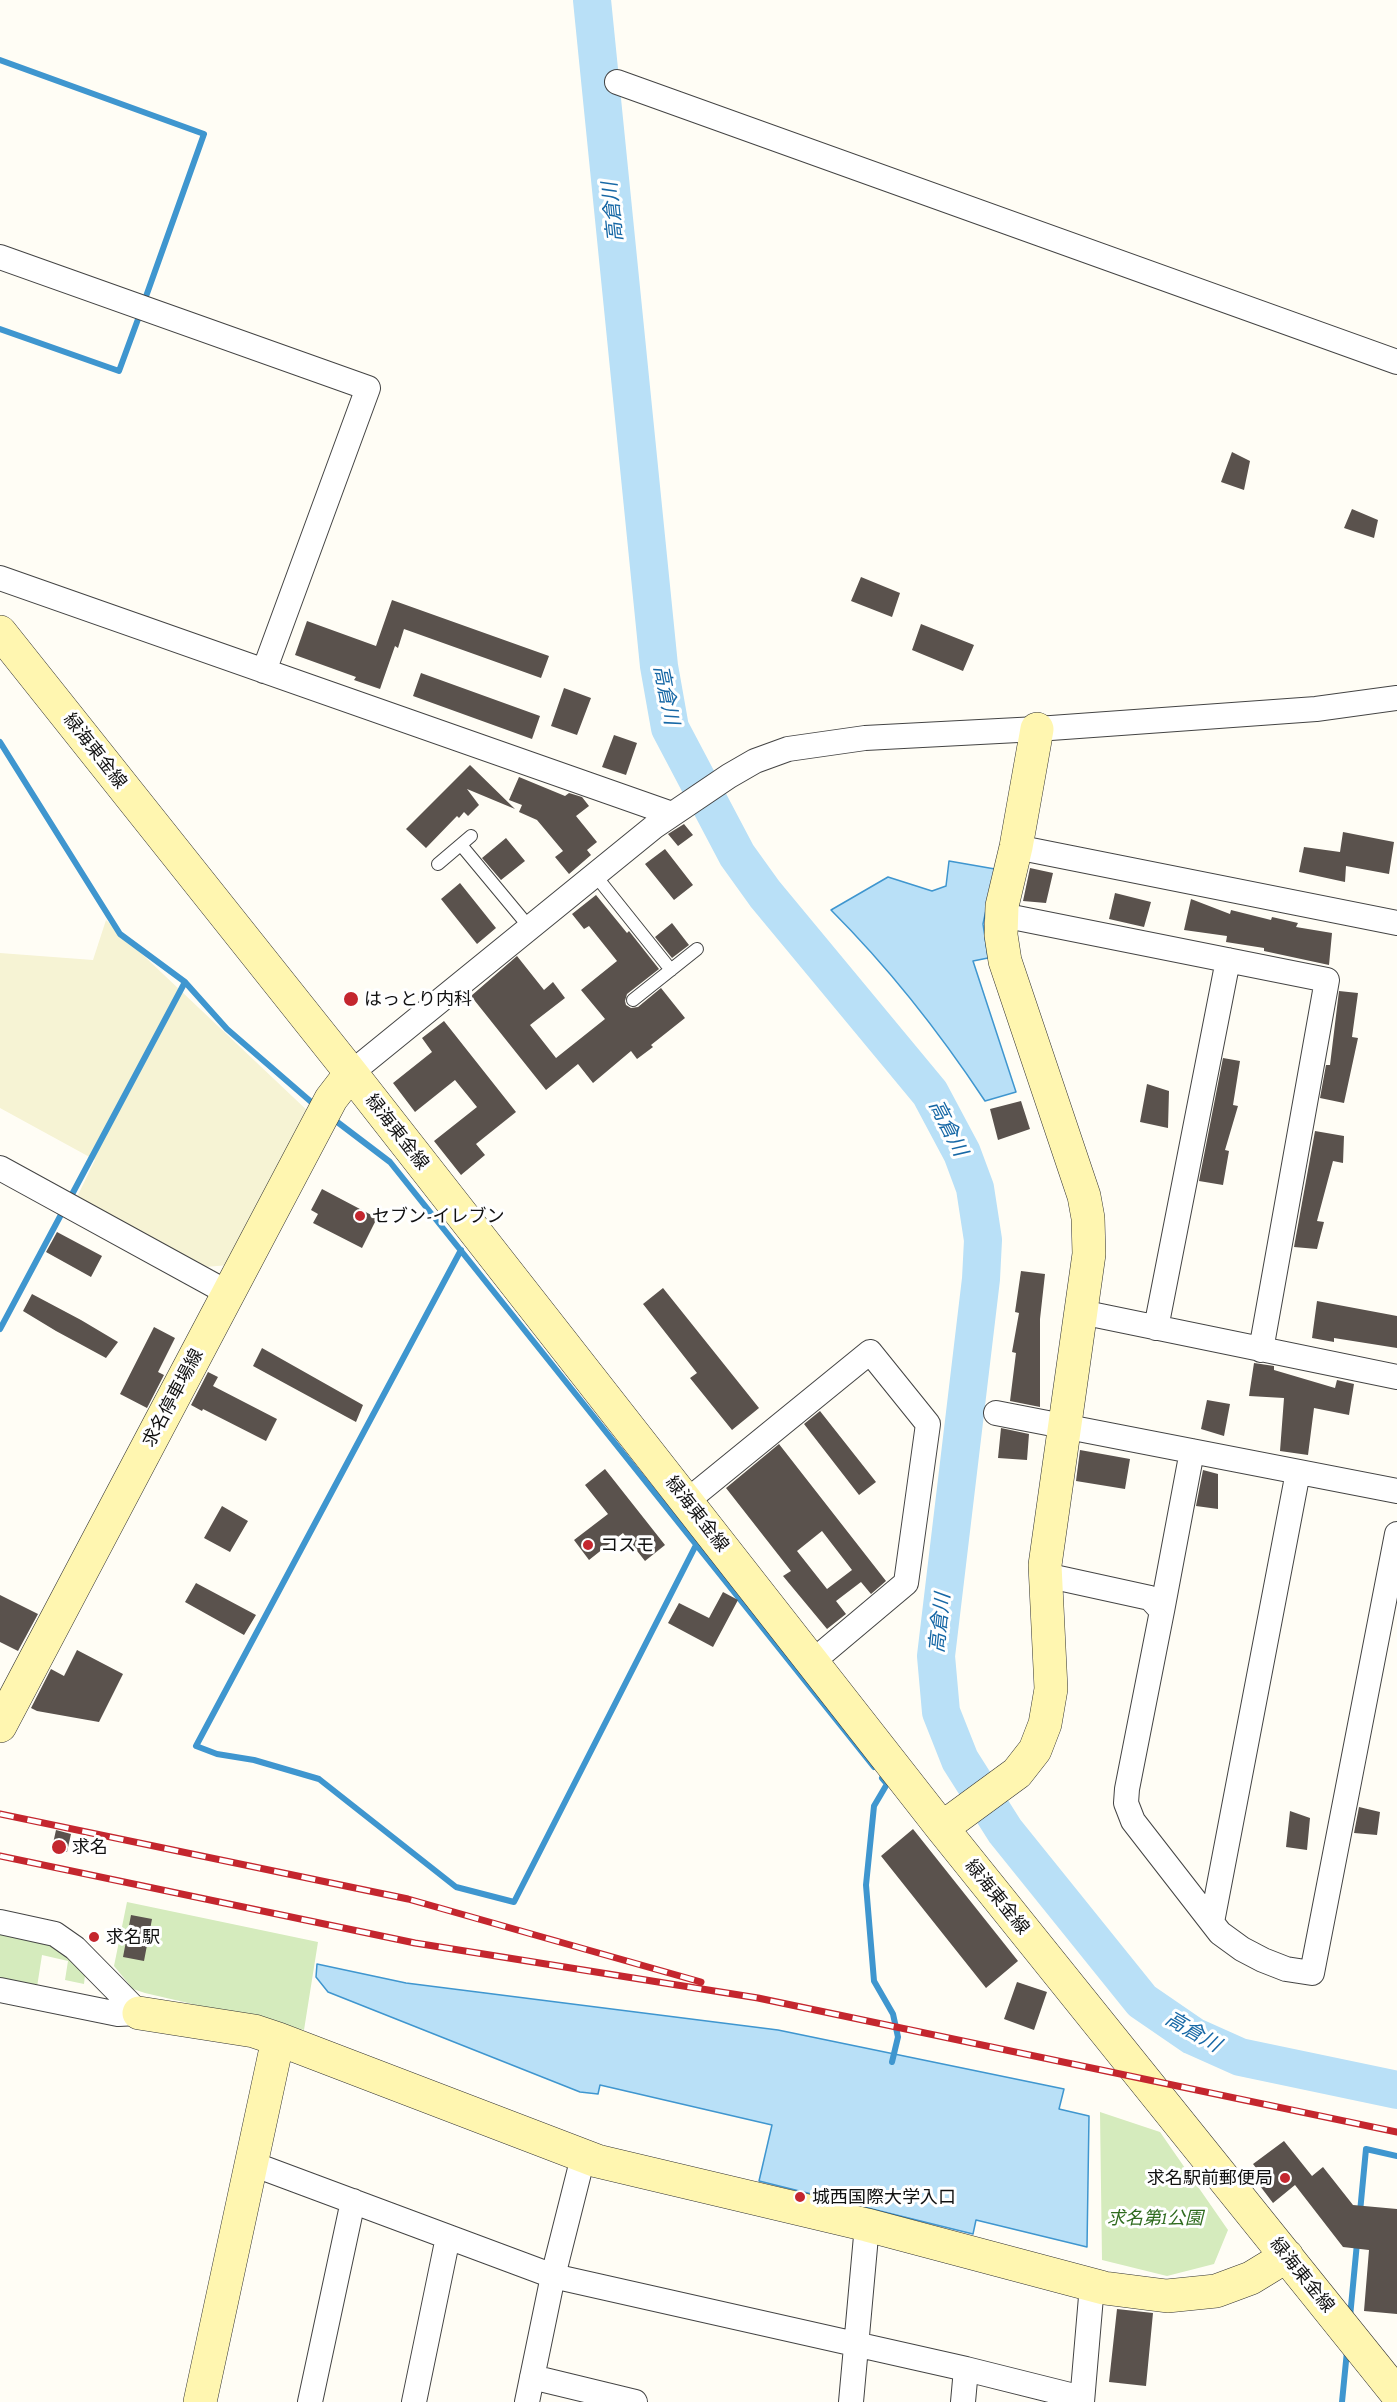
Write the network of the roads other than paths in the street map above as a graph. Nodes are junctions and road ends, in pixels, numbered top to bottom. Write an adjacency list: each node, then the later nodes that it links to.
1 (617, 82): 3 (street)
2 (0, 257): 6 (street)
3 (1397, 362)
4 (0, 578): 6 (street)
5 (5, 649): 22 (main road, 緑海東金線)
6 (264, 671): 9 (street)
7 (1397, 698): 8 (street)
8 (1037, 729): 9 (street); 12 (main road)
9 (672, 814): 14 (street)
10 (471, 836): 11 (lane)
11 (461, 845): 13 (lane); 17 (lane)
12 (1016, 847): 15 (main road); 16 (street)
13 (438, 864)
14 (595, 875): 17 (street); 20 (lane)
15 (1002, 915): 19 (street); 25 (main road)
16 (1397, 923)
17 (530, 928): 22 (street)
18 (697, 949): 20 (lane)
19 (1228, 960): 26 (street); 27 (street)
20 (671, 970): 21 (lane)
21 (633, 1000)
22 (351, 1073): 24 (main road, 求名停車場線); 34 (main road, 緑海東金線)
23 (0, 1168): 24 (street)
24 (228, 1293): 39 (main road, 求名停車場線)
25 (1081, 1312): 26 (street); 30 (main road)
26 (1156, 1328): 27 (street)
27 (1260, 1350): 28 (street)
28 (1397, 1377)
29 (996, 1413): 30 (street)
30 (1065, 1426): 31 (street); 36 (main road)
31 (1192, 1451): 32 (street); 37 (street)
32 (1298, 1472): 33 (street); 42 (street)
33 (1397, 1491)
34 (687, 1501): 38 (main road, 緑海東金線); 38 (street)
35 (1397, 1534): 42 (street)
36 (1045, 1575): 37 (street); 40 (main road)
37 (1162, 1611): 42 (street)
38 (812, 1662): 40 (main road, 緑海東金線)
39 (3, 1713)
40 (951, 1821): 51 (main road, 緑海東金線)
41 (0, 1922): 44 (street)
42 (1212, 1922)
43 (0, 1990): 44 (street)
44 (139, 2013): 45 (main road)
45 (278, 2039): 46 (main road); 47 (main road)
46 (583, 2157): 49 (main road); 52 (street)
47 (250, 2163): 48 (street); 59 (main road)
48 (353, 2201): 50 (street); 60 (street)
49 (867, 2224): 53 (main road); 54 (street)
50 (448, 2237): 52 (street); 61 (street)
51 (1287, 2256): 53 (main road); 57 (main road, 緑海東金線)
52 (553, 2276): 54 (street); 56 (street)
53 (1092, 2285): 58 (street)
54 (857, 2345): 55 (street); 64 (street)
55 (966, 2369): 58 (street); 65 (street)
56 (532, 2376): 62 (street); 63 (street)
57 (1397, 2394)
58 (1082, 2400)
59 (200, 2402)
60 (310, 2402)
61 (414, 2402)
62 (527, 2402)
63 (635, 2402)
64 (851, 2402)
65 (963, 2402)

